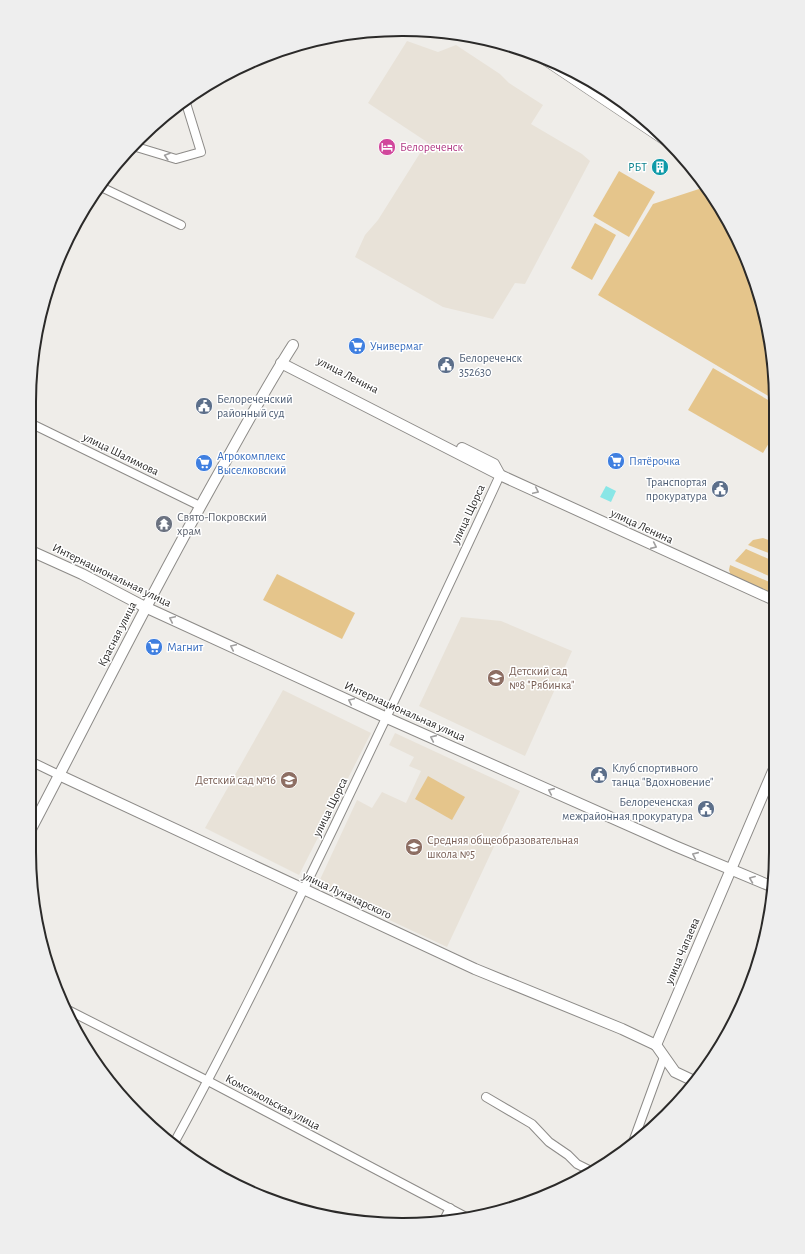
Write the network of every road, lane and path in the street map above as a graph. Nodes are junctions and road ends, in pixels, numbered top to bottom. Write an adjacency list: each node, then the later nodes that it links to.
1 (579, 81): 3 (main road)
2 (603, 96): 3 (main road)
3 (607, 102): 5 (main road)
4 (187, 106): 6 (street, one-way to 6)
5 (639, 123)
6 (139, 148)
7 (105, 189): 8 (street)
8 (181, 225)
9 (293, 345): 10 (street, Красная улица)
10 (283, 360): 12 (street, улица Ленина); 13 (street, Красная улица)
11 (36, 426): 13 (street, улица Шалимова)
12 (500, 475): 15 (street, улица Ленина, one-way to 15); 17 (street, улица Щорса)
13 (200, 506): 16 (street, Красная улица)
14 (36, 553): 16 (street, Интернациональная улица)
15 (769, 598)
16 (145, 607): 17 (street, Интернациональная улица, one-way to 16); 19 (street, Красная улица)
17 (386, 718): 22 (street, Интернациональная улица, one-way to 17); 24 (street, улица Щорса)
18 (36, 764): 19 (street, улица Луначарского)
19 (59, 776): 21 (street, Красная улица); 24 (street, улица Луначарского)
20 (769, 780): 22 (street, улица Чапаева)
21 (36, 820)
22 (731, 870): 23 (street, Интернациональная улица, one-way to 22); 26 (street, улица Чапаева)
23 (767, 885)
24 (304, 890): 26 (street, улица Луначарского); 29 (street, улица Щорса)
25 (73, 1013): 29 (street, Комсомольская улица)
26 (656, 1045): 27 (street)
27 (664, 1057): 28 (street); 31 (street)
28 (690, 1078)
29 (208, 1081): 32 (street, улица Щорса); 34 (street, Комсомольская улица)
30 (486, 1097): 33 (street)
31 (636, 1134)
32 (176, 1140)
33 (586, 1169)
34 (450, 1208): 35 (street, Комсомольская улица); 36 (street)
35 (460, 1213)
36 (446, 1215)

